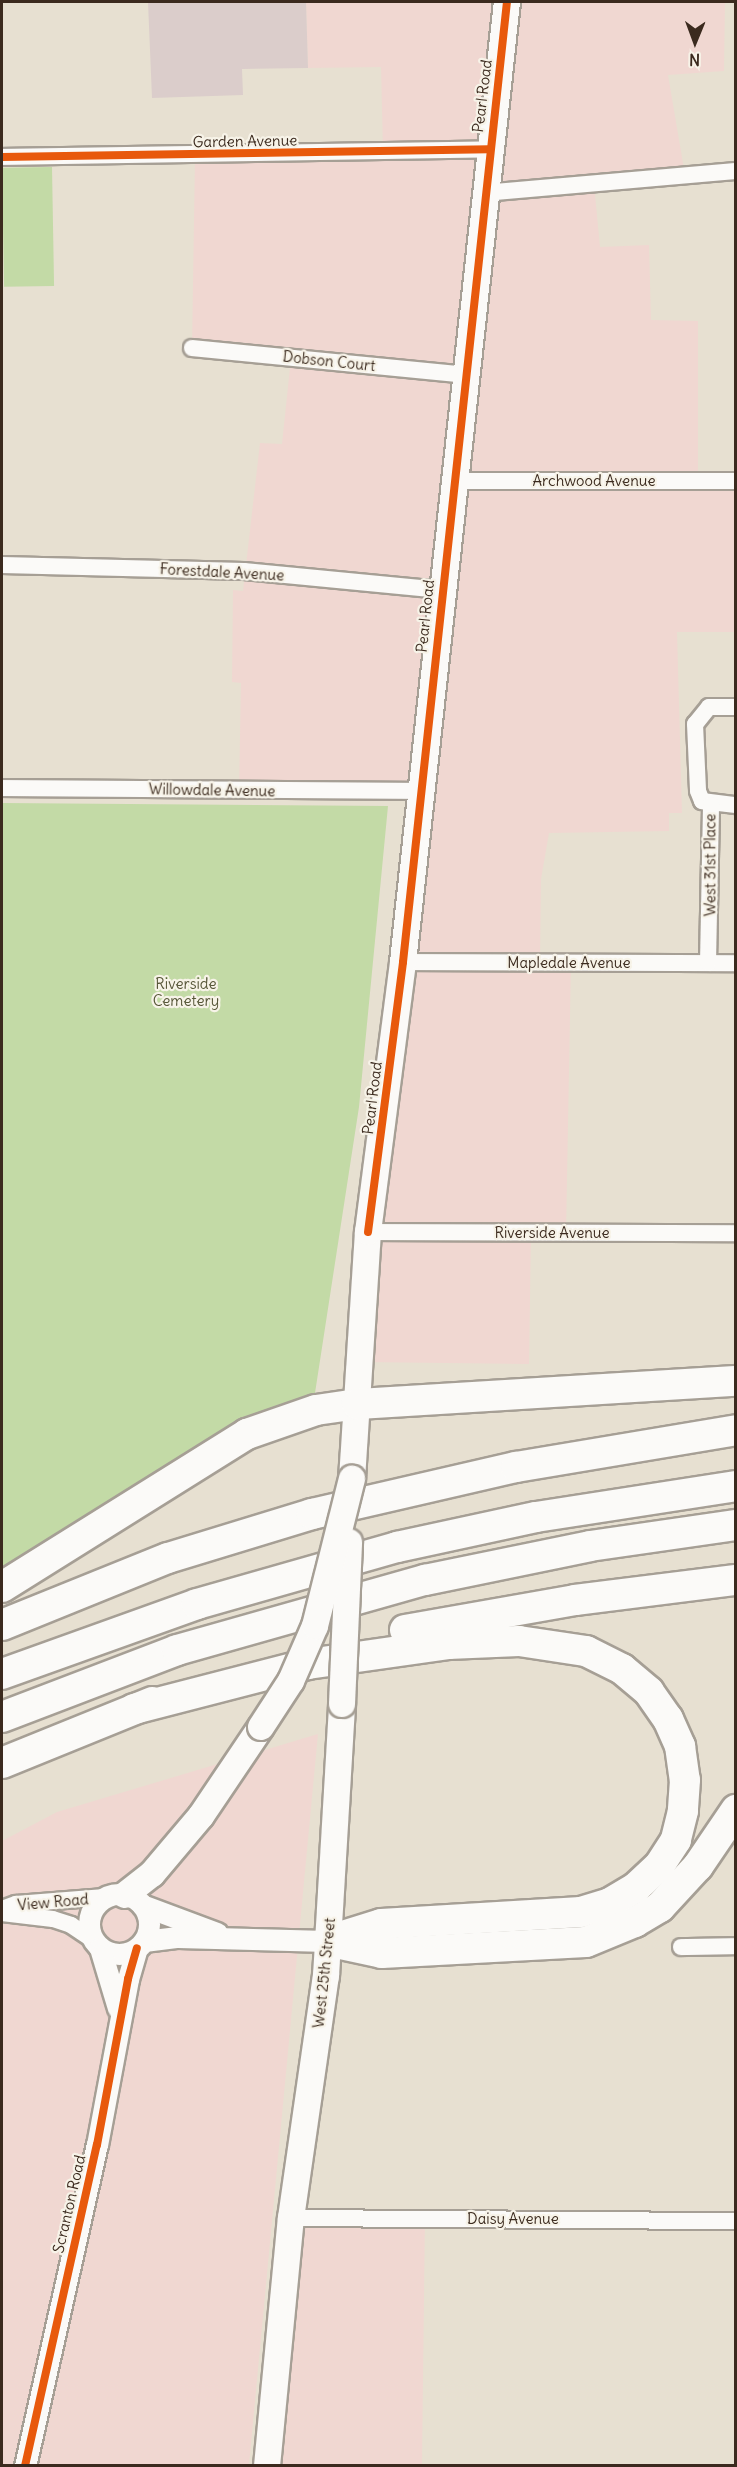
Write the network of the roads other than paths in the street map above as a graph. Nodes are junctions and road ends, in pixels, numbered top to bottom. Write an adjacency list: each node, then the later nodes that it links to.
1 (507, 2): 2 (main road, Pearl Road)
2 (489, 149): 3 (street, Garden Avenue); 5 (main road, Pearl Road)
3 (2, 157)
4 (735, 171): 5 (street)
5 (483, 193): 7 (main road, Pearl Road)
6 (192, 348): 7 (street, Dobson Court)
7 (465, 375): 8 (main road, Pearl Road)
8 (453, 481): 9 (street, Archwood Avenue); 11 (main road, Pearl Road)
9 (735, 481)
10 (2, 565): 11 (street, Forestdale Avenue)
11 (441, 590): 14 (main road, Pearl Road)
12 (735, 707): 15 (street, West 31st Place)
13 (2, 788): 14 (street, Willowdale Avenue)
14 (422, 791): 17 (main road, Pearl Road)
15 (711, 805): 16 (street); 18 (street, West 31st Place)
16 (735, 805)
17 (403, 962): 18 (street, Mapledale Avenue); 20 (main road, Pearl Road)
18 (708, 963): 19 (street, Mapledale Avenue)
19 (735, 963)
20 (368, 1232): 21 (street, Riverside Avenue); 23 (main road, Pearl Road)
21 (735, 1233)
22 (735, 1381): 23 (highway)
23 (357, 1404): 25 (main road, Pearl Road); 29 (highway)
24 (735, 1430): 30 (highway)
25 (352, 1479): 36 (main road, bridge); 39 (main road, West 25th Street, bridge)
26 (735, 1486): 31 (highway)
27 (735, 1524): 33 (highway)
28 (735, 1580): 32 (highway)
29 (2, 1587)
30 (2, 1625)
31 (2, 1674)
32 (134, 1709): 34 (highway); 39 (highway)
33 (2, 1717)
34 (2, 1763)
35 (735, 1810): 39 (highway)
36 (124, 1899): 37 (street, View Road); 38 (street); 40 (street); 41 (street)
37 (2, 1911): 40 (street, View Road)
38 (228, 1938): 39 (street); 41 (street)
39 (327, 1941): 45 (main road, West 25th Street)
40 (97, 1944): 41 (street); 44 (street, Scranton Road)
41 (141, 1945): 44 (street, Scranton Road)
42 (681, 1947): 43 (street)
43 (735, 1947)
44 (120, 2020): 47 (street, Scranton Road)
45 (291, 2218): 46 (street, Daisy Avenue); 48 (main road, West 25th Street)
46 (735, 2221)
47 (25, 2466)
48 (267, 2466)

